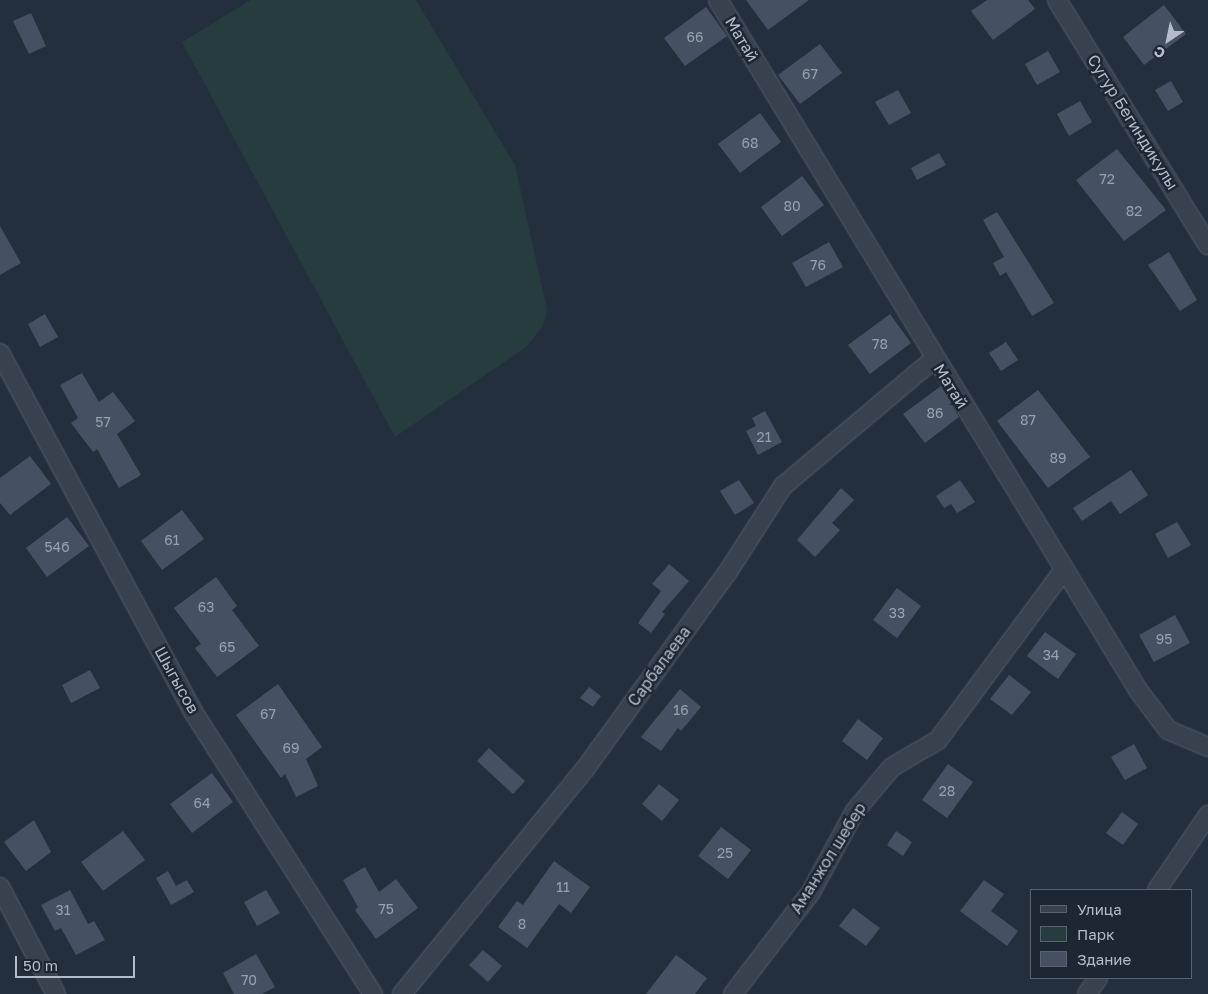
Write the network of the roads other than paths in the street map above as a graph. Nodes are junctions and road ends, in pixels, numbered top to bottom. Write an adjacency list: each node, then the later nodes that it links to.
1 (718, 0): 5 (street, Матай)
2 (1057, 0): 3 (street, Сугур Бегиндикулы)
3 (1208, 245)
4 (0, 353): 13 (street, Шыгысов)
5 (934, 359): 6 (street, Матай); 14 (street, Сарбалаева)
6 (1064, 570): 7 (street, Матай); 15 (street, Аманжол шебер)
7 (1208, 747)
8 (1208, 815): 10 (street)
9 (0, 887): 12 (street)
10 (1158, 889)
11 (1097, 979): 16 (street)
12 (56, 994)
13 (374, 994)
14 (402, 994)
15 (733, 994)
16 (1087, 994)

